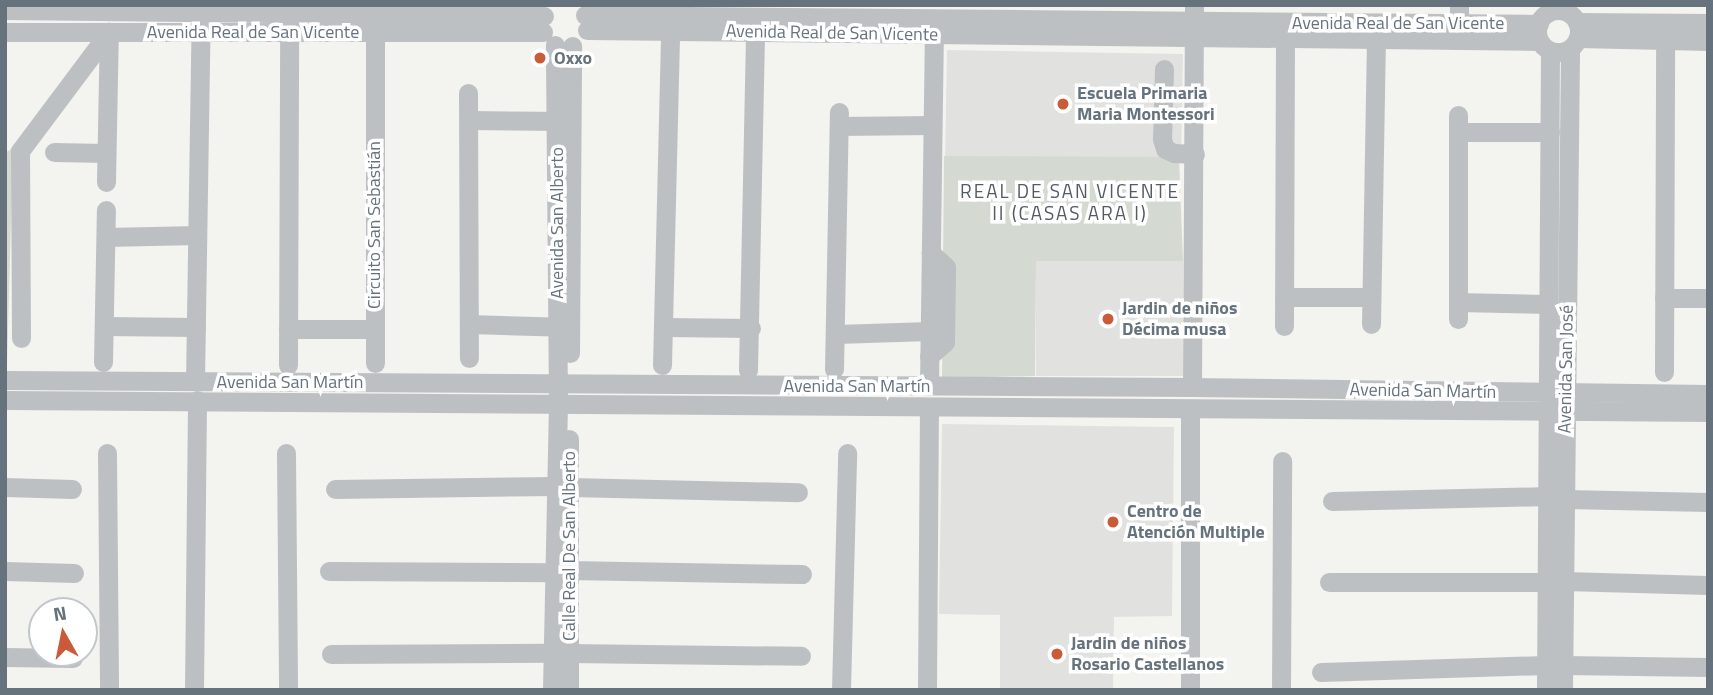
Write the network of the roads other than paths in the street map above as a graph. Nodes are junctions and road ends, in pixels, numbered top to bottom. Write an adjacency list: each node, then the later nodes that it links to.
1 (5, 10): 4 (street, Avenida Real de San Vicente)
2 (840, 11): 7 (street, Avenida Real de San Vicente); 8 (street, Avenida Real de San Vicente)
3 (1459, 14): 10 (street, Avenida Real de San Vicente); 12 (street, Avenida Real de San Vicente)
4 (202, 16): 5 (street, Avenida Real de San Vicente); 16 (street, Avenida Real de San Vicente); 32 (street)
5 (284, 17): 13 (street, Avenida Real de San Vicente); 17 (street, Avenida Real de San Vicente); 48 (street)
6 (582, 17): 7 (street, Avenida Real de San Vicente); 13 (street); 14 (street, Avenida Real de San Vicente)
7 (754, 18): 8 (street, Avenida Real de San Vicente); 14 (street, Avenida Real de San Vicente); 47 (street)
8 (934, 19): 9 (street, Avenida Real de San Vicente); 25 (street)
9 (1194, 21): 10 (street, Avenida Real de San Vicente); 18 (street, Avenida Real de San Vicente); 29 (street)
10 (1374, 23): 12 (street, Avenida Real de San Vicente); 18 (street, Avenida Real de San Vicente); 36 (street)
11 (1708, 23): 12 (street, Avenida Real de San Vicente)
12 (1558, 26): 19 (street, Avenida Real de San Vicente); 26 (street, Avenida San José); 69 (street, Avenida San José)
13 (554, 29): 17 (street, Avenida Real de San Vicente); 24 (street, Avenida San Alberto)
14 (670, 31): 46 (street)
15 (5, 32): 16 (street, Avenida Real de San Vicente)
16 (109, 32): 28 (street); 52 (street)
17 (375, 32): 49 (street, Circuito San Sebastián)
18 (1285, 39): 35 (street)
19 (1665, 41): 20 (street, Avenida Real de San Vicente); 37 (street)
20 (1708, 41)
21 (1164, 69): 29 (street)
22 (468, 93): 23 (street)
23 (469, 120): 24 (street); 40 (street)
24 (564, 121): 45 (street, Avenida San Alberto)
25 (932, 125): 34 (street); 51 (street)
26 (1549, 132): 39 (street, Avenida San José); 39 (street)
27 (54, 152): 28 (street)
28 (106, 153): 30 (street)
29 (1195, 154): 64 (street)
30 (106, 183)
31 (106, 210): 33 (street)
32 (197, 235): 33 (street); 44 (street)
33 (106, 237): 42 (street)
34 (931, 253): 50 (street); 53 (street)
35 (1284, 297): 36 (street); 43 (street)
36 (1371, 297): 41 (street)
37 (1664, 298): 38 (street); 61 (street)
38 (1708, 298)
39 (1548, 304): 69 (street, Avenida San José)
40 (469, 324): 45 (street); 54 (street)
41 (1371, 324)
42 (104, 326): 44 (street); 55 (street)
43 (1283, 326)
44 (196, 327): 65 (street)
45 (564, 327): 66 (street, Avenida San Alberto)
46 (663, 327): 47 (street); 58 (street)
47 (751, 328): 60 (street)
48 (288, 329): 49 (street, Circuito San Sebastián); 57 (street)
49 (374, 329): 56 (street)
50 (930, 331): 51 (street); 53 (street)
51 (836, 334): 59 (street)
52 (21, 338)
53 (929, 356): 63 (street)
54 (469, 358)
55 (103, 362)
56 (375, 363)
57 (288, 365)
58 (662, 365)
59 (834, 369)
60 (748, 370)
61 (1664, 372)
62 (5, 380): 65 (street, Avenida San Martín)
63 (929, 386): 64 (street, Avenida San Martín); 66 (street, Avenida San Martín)
64 (1192, 387): 69 (street, Avenida San Martín)
65 (196, 391): 66 (street, Avenida San Martín); 68 (street, Avenida San Martín); 102 (street)
66 (564, 393): 70 (street, Avenida San Martín); 77 (street, Calle Real De San Alberto)
67 (1708, 394): 69 (street, Avenida San Martín)
68 (5, 400)
69 (1557, 402): 71 (street, Avenida San Martín); 72 (street, Avenida San Martín); 82 (street, Avenida San José)
70 (929, 407): 71 (street, Avenida San Martín); 107 (street)
71 (1190, 409): 108 (street)
72 (1708, 412)
73 (107, 453): 101 (street)
74 (286, 453): 103 (street)
75 (847, 453): 106 (street)
76 (1282, 461): 109 (street)
77 (563, 486): 80 (street); 81 (street); 87 (street, Calle Real De San Alberto)
78 (5, 487): 79 (street)
79 (72, 488)
80 (335, 489)
81 (798, 492)
82 (1556, 497): 83 (street); 84 (street); 91 (street, Avenida San José)
83 (1332, 501)
84 (1708, 502)
85 (5, 571): 88 (street)
86 (328, 571): 87 (street)
87 (560, 571): 89 (street); 93 (street, Calle Real De San Alberto)
88 (74, 573)
89 (802, 574)
90 (1329, 582): 91 (street)
91 (1555, 582): 92 (street); 98 (street, Avenida San José)
92 (1708, 585)
93 (561, 653): 94 (street); 95 (street); 104 (street, Calle Real De San Alberto); 105 (street, Calle Real De San Alberto)
94 (331, 654)
95 (802, 656)
96 (5, 657): 97 (street)
97 (28, 657)
98 (1554, 665): 99 (street); 100 (street); 110 (street, Avenida San José); 111 (street, Avenida San José)
99 (1708, 667)
100 (1321, 672)
101 (109, 690)
102 (194, 690)
103 (288, 690)
104 (552, 690)
105 (569, 690)
106 (841, 690)
107 (927, 690)
108 (1190, 690)
109 (1281, 690)
110 (1546, 690)
111 (1563, 690)

